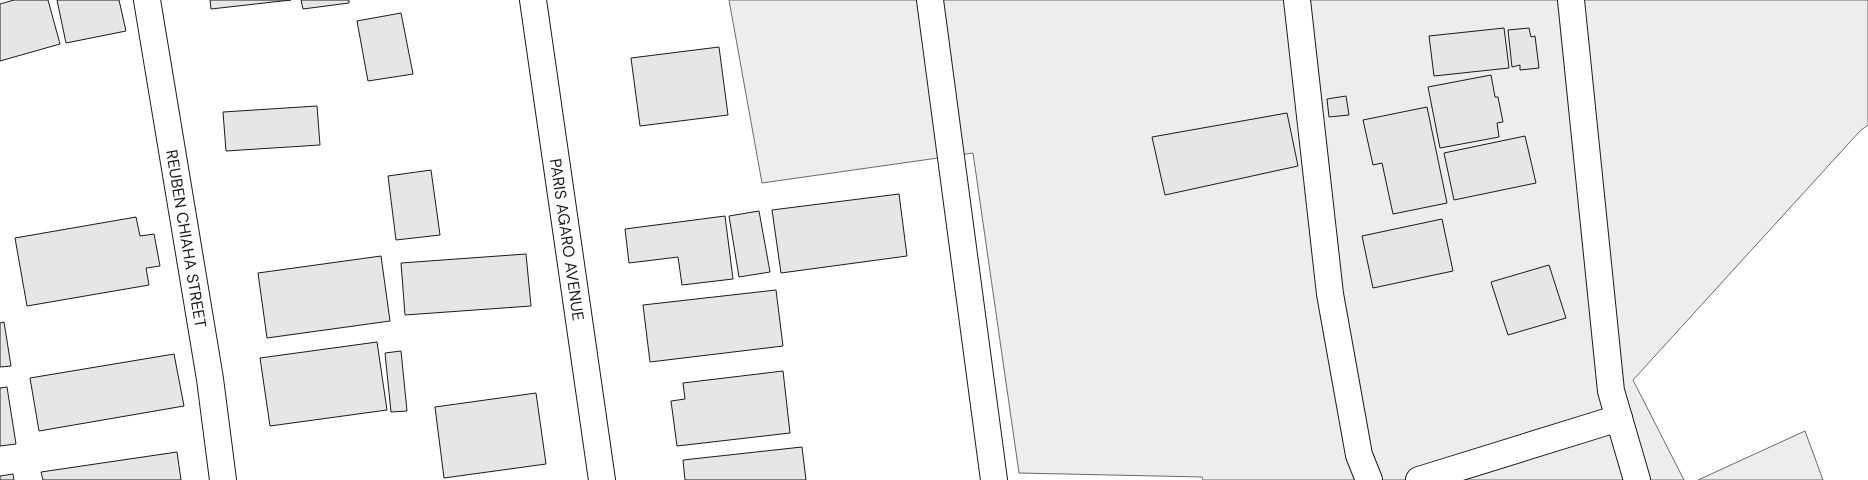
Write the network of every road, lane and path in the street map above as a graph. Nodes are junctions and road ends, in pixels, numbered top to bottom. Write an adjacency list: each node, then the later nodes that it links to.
1 (147, 0): 7 (street, REUBEN CHIAHA STREET)
2 (533, 0): 8 (street, PARIS AGARO AVENUE)
3 (930, 0): 9 (street)
4 (1297, 0): 10 (street)
5 (1571, 0): 6 (street)
6 (1619, 418): 11 (street); 12 (street)
7 (223, 480)
8 (602, 480)
9 (994, 480)
10 (1369, 480)
11 (1419, 480)
12 (1637, 480)

